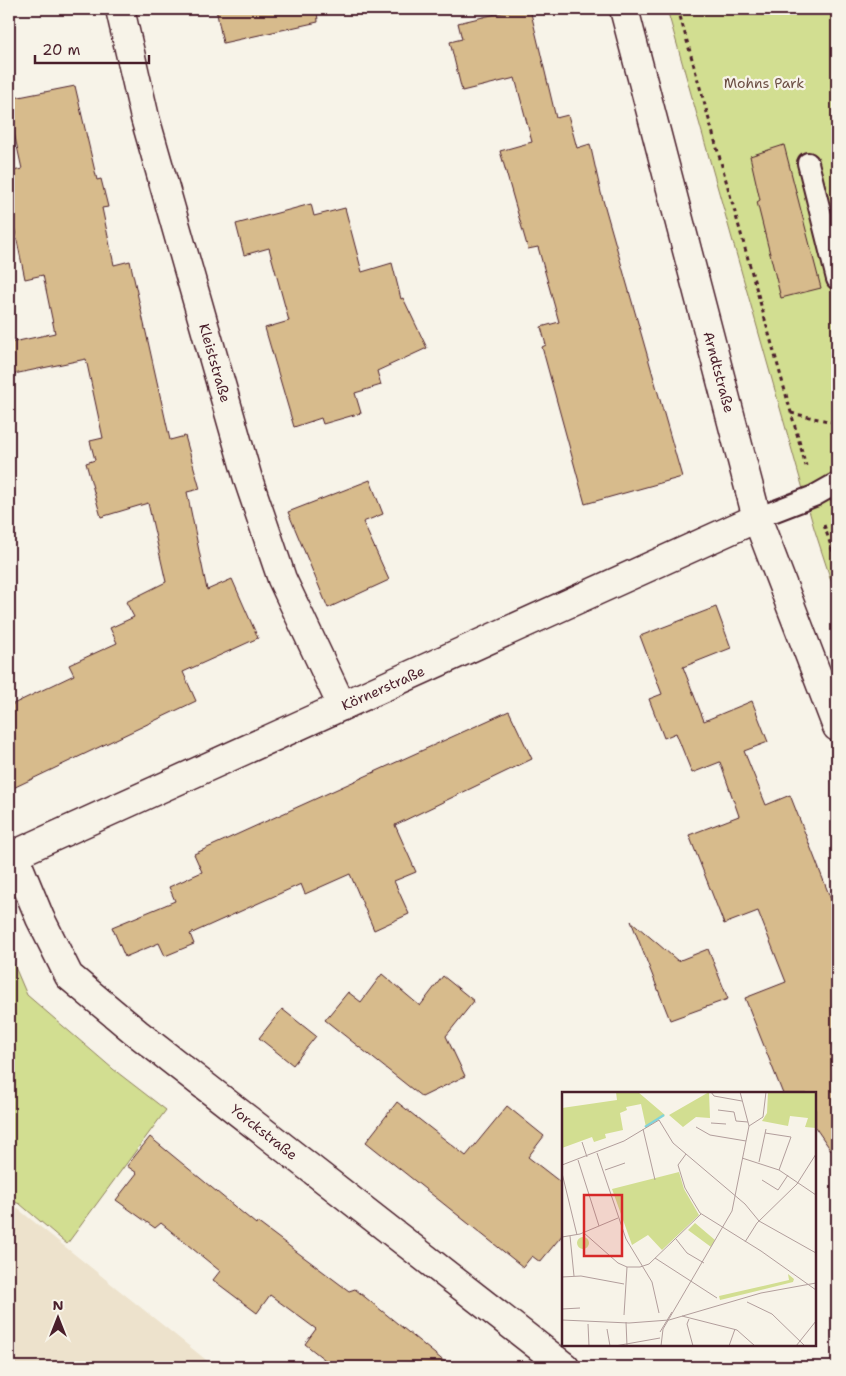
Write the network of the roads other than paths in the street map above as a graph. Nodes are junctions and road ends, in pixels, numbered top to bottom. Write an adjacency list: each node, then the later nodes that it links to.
1 (120, 9): 7 (street, Kleiststraße)
2 (624, 9): 6 (street, Arndtstraße)
3 (808, 163): 4 (lane)
4 (837, 279)
5 (837, 483): 6 (lane)
6 (757, 518): 7 (street, Körnerstraße); 8 (street, Arndtstraße)
7 (342, 706): 9 (street, Körnerstraße)
8 (837, 727)
9 (12, 856): 10 (street, Yorckstraße)
10 (566, 1367)

